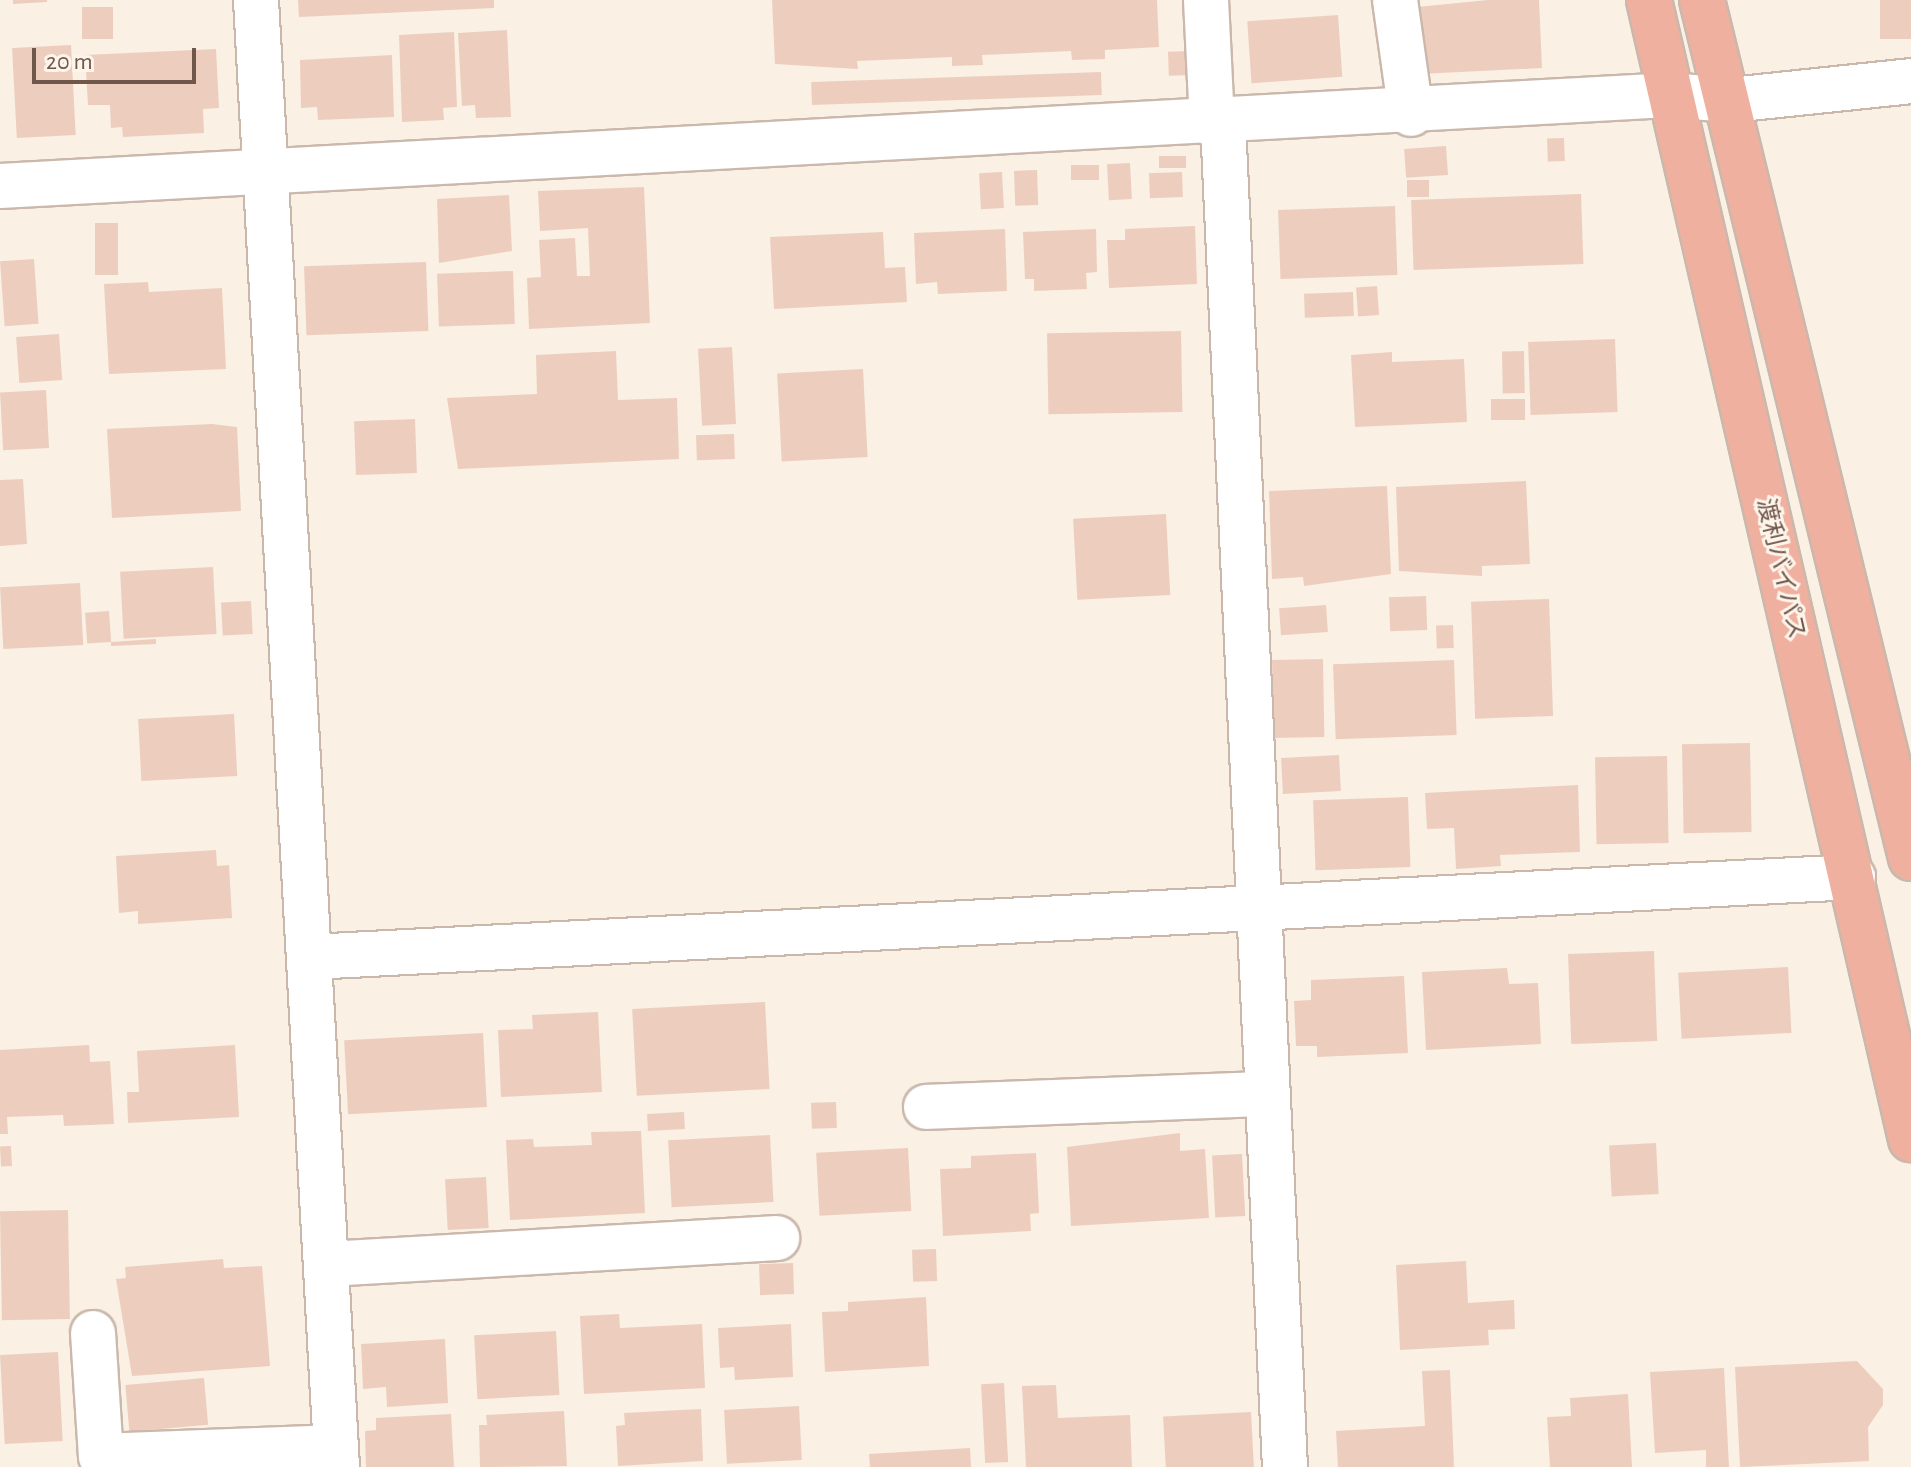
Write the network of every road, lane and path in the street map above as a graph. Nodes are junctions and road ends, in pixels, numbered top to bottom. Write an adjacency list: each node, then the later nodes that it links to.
1 (256, 0): 11 (street)
2 (1206, 0): 10 (street)
3 (1395, 0): 9 (street)
4 (1649, 0): 7 (highway, 渡利バイパス)
5 (1702, 0): 8 (highway)
6 (1911, 81): 8 (street)
7 (1668, 95): 8 (street); 9 (street); 14 (highway, 渡利バイパス)
8 (1731, 100): 13 (highway)
9 (1411, 114): 10 (street)
10 (1217, 123): 11 (street); 15 (street)
11 (267, 172): 12 (street); 16 (street)
12 (0, 186)
13 (1911, 858)
14 (1853, 877): 15 (street); 19 (highway, 渡利バイパス)
15 (1256, 912): 16 (street); 17 (street)
16 (311, 957): 21 (street)
17 (1266, 1094): 18 (street); 24 (street)
18 (926, 1107)
19 (1911, 1139)
20 (777, 1238): 21 (street)
21 (328, 1264): 23 (street)
22 (93, 1333): 23 (street)
23 (337, 1457)
24 (1285, 1467)

